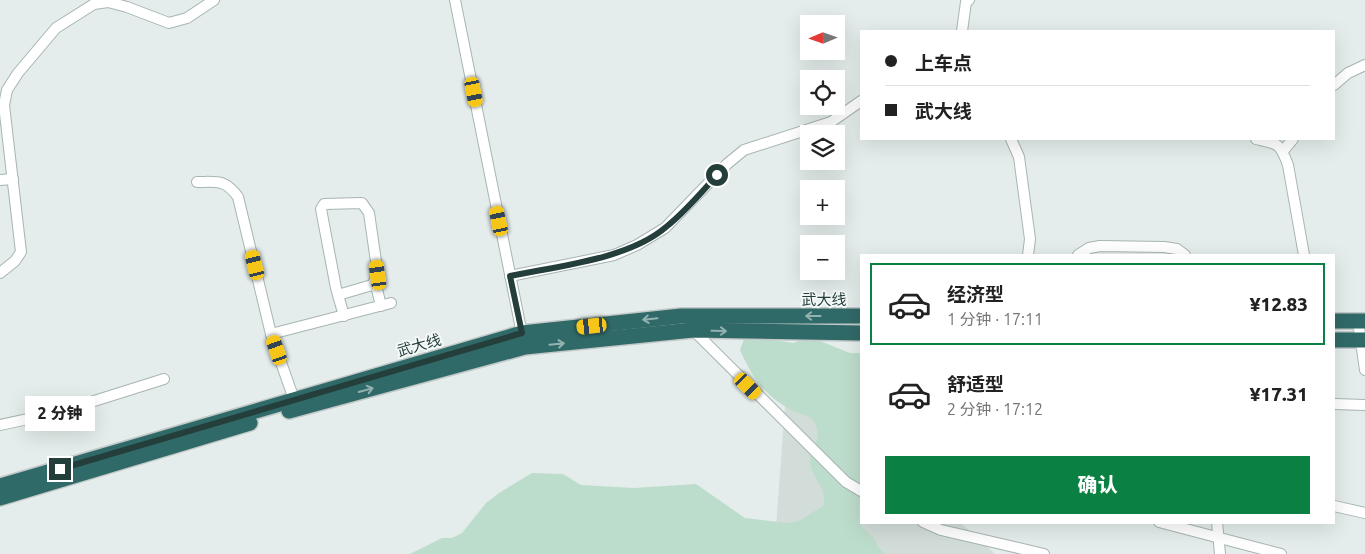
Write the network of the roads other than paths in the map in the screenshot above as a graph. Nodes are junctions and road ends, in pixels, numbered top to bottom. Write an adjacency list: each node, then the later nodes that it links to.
1 (214, 0): 12 (street)
2 (455, 0): 20 (street)
3 (969, 0): 4 (street)
4 (962, 30)
5 (1365, 65): 6 (street)
6 (1335, 84)
7 (860, 103): 20 (street)
8 (1011, 140): 15 (street)
9 (1261, 140): 11 (street)
10 (1292, 140): 11 (street)
11 (1283, 151): 18 (street)
12 (13, 179): 13 (street); 19 (street)
13 (0, 180)
14 (197, 182): 30 (street)
15 (1028, 254)
16 (1080, 254): 17 (street)
17 (1184, 254)
18 (1304, 254)
19 (0, 273)
20 (510, 276): 31 (street)
21 (375, 281): 22 (street); 22 (street); 23 (street)
22 (338, 295): 23 (street)
23 (344, 316): 30 (street)
24 (681, 316): 25 (highway, 武大线, one-way to 24); 28 (street); 31 (highway, 武大线, one-way to 31)
25 (860, 316)
26 (1335, 321): 27 (highway)
27 (1362, 321): 33 (street)
28 (693, 330): 29 (highway, 武大线, one-way to 29); 31 (highway, 武大线, one-way to 28); 41 (street)
29 (860, 333)
30 (271, 334): 36 (street)
31 (523, 340): 36 (highway, 武大线)
32 (1335, 340): 33 (highway)
33 (1363, 341): 34 (street)
34 (1365, 370)
35 (164, 379): 39 (street)
36 (296, 404): 40 (highway, 武大线); 42 (highway, 武大线)
37 (1335, 404): 38 (street)
38 (1365, 405)
39 (0, 425)
40 (0, 486)
41 (860, 490)
42 (0, 498)
43 (1335, 506): 44 (street)
44 (1365, 513)
45 (928, 524): 49 (street)
46 (1167, 524): 48 (street)
47 (1218, 524): 48 (street)
48 (1219, 537): 50 (street); 51 (street)
49 (1044, 554)
50 (1220, 554)
51 (1281, 554)

